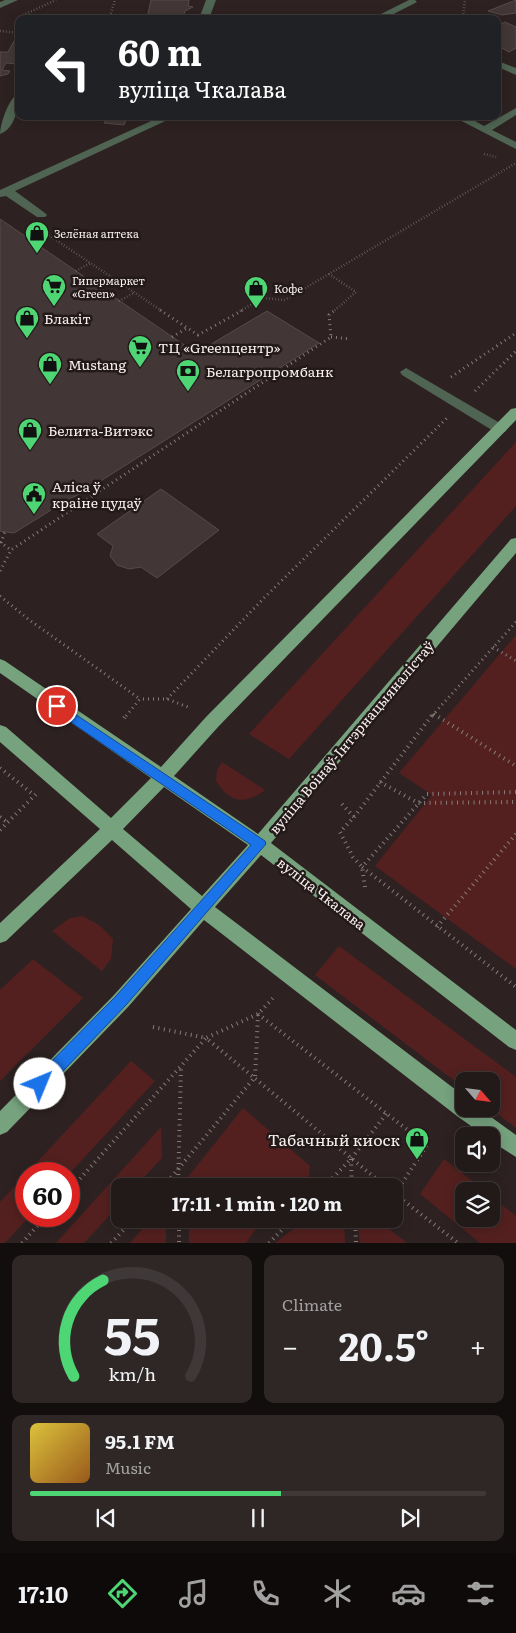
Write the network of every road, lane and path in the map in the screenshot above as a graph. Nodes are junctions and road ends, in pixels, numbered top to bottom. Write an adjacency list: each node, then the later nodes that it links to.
1 (13, 0): 7 (street)
2 (56, 0): 8 (path)
3 (115, 0): 9 (path)
4 (211, 0): 10 (street)
5 (465, 0): 12 (path)
6 (412, 2): 11 (street)
7 (0, 5)
8 (23, 15)
9 (110, 15)
10 (205, 15)
11 (384, 15)
12 (464, 15)
13 (0, 32): 14 (path)
14 (15, 32)
15 (501, 65): 16 (street)
16 (516, 72)
17 (15, 104): 24 (street)
18 (516, 111): 21 (street)
19 (161, 120): 27 (street)
20 (465, 120): 23 (street)
21 (501, 120)
22 (501, 120): 23 (street)
23 (484, 130): 25 (street)
24 (0, 131)
25 (516, 146)
26 (516, 164): 32 (path)
27 (4, 193): 28 (street)
28 (41, 215)
29 (43, 231): 30 (path)
30 (90, 263): 31 (path); 33 (path)
31 (76, 271)
32 (329, 274): 35 (path); 38 (path)
33 (134, 293): 34 (path); 35 (path)
34 (120, 301)
35 (187, 328): 37 (path)
36 (516, 333): 42 (path)
37 (172, 337)
38 (331, 337): 39 (path); 49 (path)
39 (351, 339)
40 (516, 351): 43 (path)
41 (406, 372): 43 (street)
42 (448, 379)
43 (460, 405): 45 (street); 57 (path)
44 (516, 412): 45 (main road)
45 (500, 429): 64 (main road)
46 (5, 531): 47 (path)
47 (1, 542): 49 (path)
48 (516, 544): 78 (main road, вуліца Воінаў-Інтэрнацыяналістаў)
49 (11, 550): 50 (path)
50 (0, 571)
51 (0, 596): 56 (path)
52 (516, 622): 53 (path)
53 (493, 647): 54 (path); 59 (path)
54 (516, 661)
55 (0, 666): 64 (main road, вуліца Чкалава)
56 (140, 699): 57 (path); 60 (path)
57 (167, 699): 58 (path)
58 (188, 707)
59 (433, 714): 62 (path); 65 (path)
60 (124, 718)
61 (0, 732): 75 (main road)
62 (516, 766)
63 (0, 768): 68 (path)
64 (163, 777): 75 (main road); 78 (main road, вуліца Чкалава)
65 (380, 782): 70 (path); 73 (path)
66 (41, 791): 68 (path)
67 (516, 792): 70 (path)
68 (34, 795): 74 (path)
69 (516, 802): 70 (path)
70 (418, 803): 79 (path)
71 (342, 804): 73 (path)
72 (0, 817): 74 (path)
73 (354, 817): 79 (path)
74 (7, 822): 76 (path)
75 (112, 829): 81 (main road); 83 (main road)
76 (0, 830)
77 (516, 834): 82 (path)
78 (260, 844): 81 (main road, вуліца Воінаў-Інтэрнацыяналістаў); 89 (main road, вуліца Чкалава)
79 (362, 867): 80 (path); 82 (path)
80 (365, 887)
81 (203, 908): 92 (main road); 95 (main road, вуліца Воінаў-Інтэрнацыяналістаў)
82 (438, 928): 84 (path)
83 (0, 935)
84 (516, 988)
85 (274, 997): 86 (path)
86 (258, 1014): 88 (path); 91 (path); 93 (path)
87 (153, 1027): 88 (path)
88 (206, 1038): 90 (path); 91 (path)
89 (516, 1041)
90 (181, 1067): 98 (path); 104 (path)
91 (255, 1077): 97 (path); 98 (path)
92 (455, 1101)
93 (386, 1113): 97 (path); 105 (path)
94 (477, 1118): 96 (main road)
95 (0, 1125)
96 (516, 1147)
97 (350, 1159): 101 (path); 102 (path); 103 (path)
98 (178, 1171): 99 (path); 100 (path)
99 (171, 1178)
100 (178, 1178)
101 (332, 1178)
102 (351, 1178)
103 (375, 1178)
104 (80, 1179)
105 (403, 1182)
106 (403, 1200): 117 (path)
107 (36, 1227): 112 (path)
108 (125, 1228): 113 (path)
109 (179, 1228): 114 (path)
110 (284, 1228): 115 (path)
111 (355, 1228): 116 (path)
112 (22, 1243)
113 (111, 1243)
114 (179, 1243)
115 (269, 1243)
116 (356, 1243)
117 (458, 1243)

